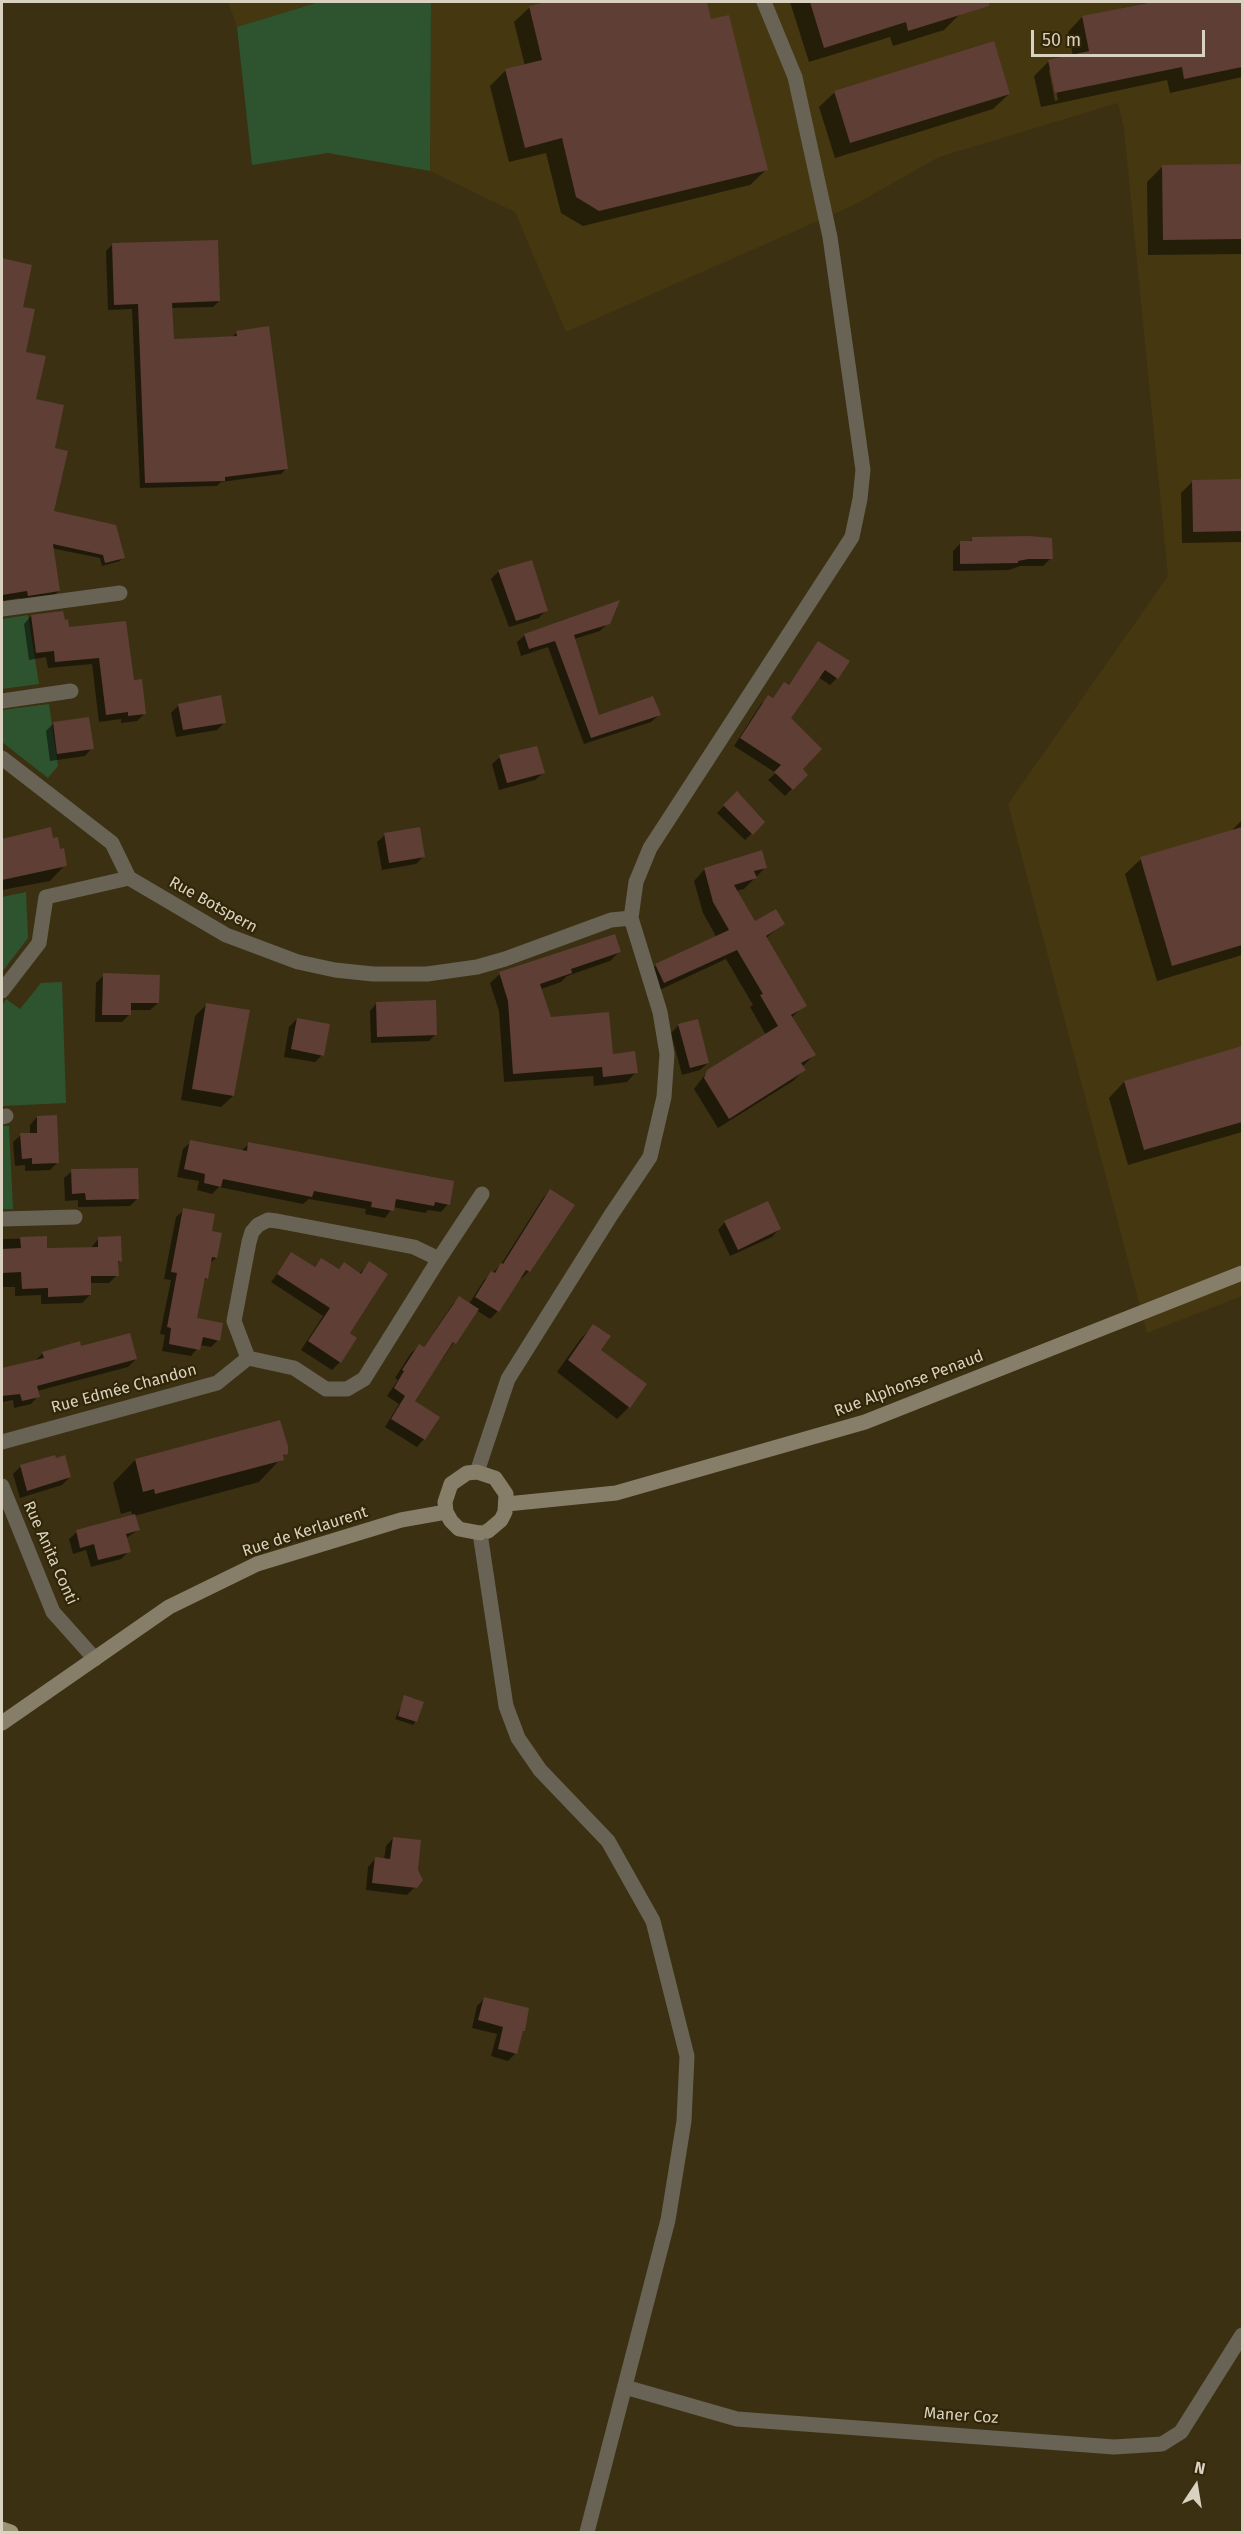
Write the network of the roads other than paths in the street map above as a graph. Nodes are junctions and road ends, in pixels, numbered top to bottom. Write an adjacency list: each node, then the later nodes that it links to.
1 (764, 2): 8 (street)
2 (120, 593): 3 (street)
3 (2, 609)
4 (71, 691): 5 (street)
5 (2, 701)
6 (2, 758): 7 (street)
7 (129, 878): 8 (street, Rue Botspern); 9 (street)
8 (632, 918): 17 (street)
9 (2, 991)
10 (482, 1194): 13 (street)
11 (75, 1217): 12 (street)
12 (2, 1219)
13 (439, 1260): 15 (street); 15 (street)
14 (1242, 1273): 19 (street, Rue Alphonse Penaud)
15 (248, 1358): 16 (street, Rue Edmée Chandon)
16 (2, 1442)
17 (477, 1472): 19 (street); 20 (street)
18 (2, 1486): 22 (street, Rue Anita Conti)
19 (507, 1504): 21 (street)
20 (446, 1512): 21 (street); 22 (street, Rue de Kerlaurent)
21 (484, 1532): 25 (street)
22 (95, 1659): 23 (street, Rue de Kerlaurent)
23 (2, 1723)
24 (1242, 2335): 25 (street, Maner Coz)
25 (625, 2386): 28 (street)
26 (2, 2529): 27 (main road)
27 (11, 2532)
28 (586, 2532)

